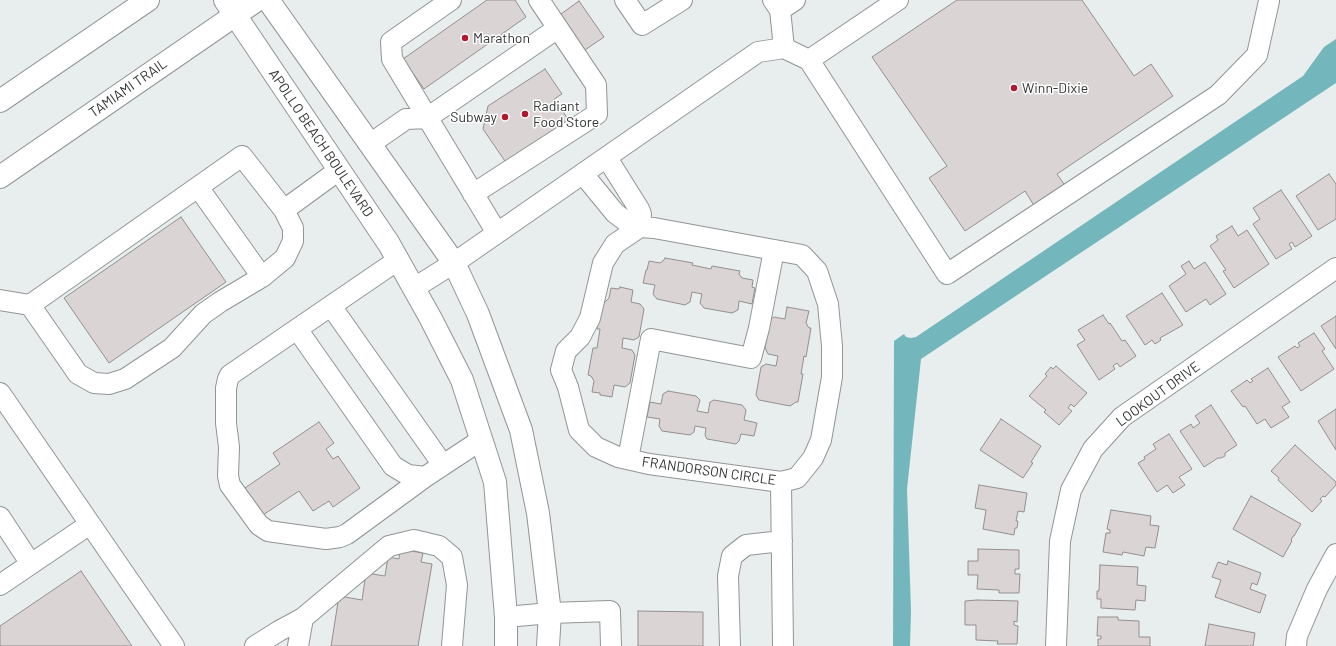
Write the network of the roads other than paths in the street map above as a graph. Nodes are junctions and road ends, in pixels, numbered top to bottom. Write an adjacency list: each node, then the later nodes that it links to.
1 (148, 0): 11 (main road)
2 (257, 0): 12 (main road, TAMIAMI TRAIL)
3 (268, 0): 18 (main road)
4 (450, 0): 17 (street)
5 (539, 0): 13 (street)
6 (625, 0): 7 (street)
7 (682, 0)
8 (898, 0): 15 (street)
9 (1268, 0): 15 (street)
10 (783, 3): 14 (street)
11 (130, 7): 16 (main road)
12 (230, 8): 20 (main road, APOLLO BEACH BOULEVARD); 22 (main road, TAMIAMI TRAIL)
13 (558, 28): 17 (street); 24 (street)
14 (784, 48): 15 (street); 19 (street)
15 (809, 60)
16 (0, 101)
17 (428, 118): 18 (street); 24 (street)
18 (370, 144): 30 (main road)
19 (607, 158): 21 (street); 26 (street)
20 (339, 170): 25 (street); 29 (main road, APOLLO BEACH BOULEVARD)
21 (583, 174): 26 (street, FRANDORSON CIRCLE); 27 (street)
22 (0, 177)
23 (198, 187): 25 (street); 32 (street); 35 (street)
24 (473, 194): 27 (street)
25 (284, 210): 32 (street)
26 (640, 227): 28 (street, FRANDORSON CIRCLE); 40 (street, FRANDORSON CIRCLE)
27 (497, 233): 30 (street)
28 (774, 250): 40 (street); 43 (street, FRANDORSON CIRCLE)
29 (398, 260): 33 (main road, APOLLO BEACH BOULEVARD); 36 (street)
30 (454, 263): 33 (street); 50 (main road)
31 (1336, 268): 62 (street, LOOKOUT DRIVE)
32 (262, 277): 35 (street)
33 (414, 288): 39 (main road, APOLLO BEACH BOULEVARD)
34 (0, 300): 35 (street)
35 (30, 305)
36 (331, 306): 37 (street); 41 (street)
37 (297, 329): 42 (street); 42 (street)
38 (0, 393): 45 (street)
39 (481, 440): 41 (street); 51 (main road, APOLLO BEACH BOULEVARD)
40 (628, 459): 43 (street, FRANDORSON CIRCLE)
41 (443, 465): 42 (street)
42 (425, 477)
43 (781, 482): 46 (street)
44 (0, 517): 48 (street)
45 (90, 524): 48 (street); 53 (street)
46 (782, 541): 60 (street); 61 (street)
47 (1336, 554): 63 (street)
48 (31, 564): 49 (street)
49 (0, 585)
50 (550, 613): 51 (street); 58 (main road); 59 (street)
51 (506, 617): 57 (main road, APOLLO BEACH BOULEVARD)
52 (303, 618): 54 (street); 55 (street); 56 (street)
53 (174, 646)
54 (255, 646)
55 (298, 646)
56 (452, 646)
57 (506, 646)
58 (548, 646)
59 (611, 646)
60 (730, 646)
61 (783, 646)
62 (1056, 646)
63 (1296, 646)

